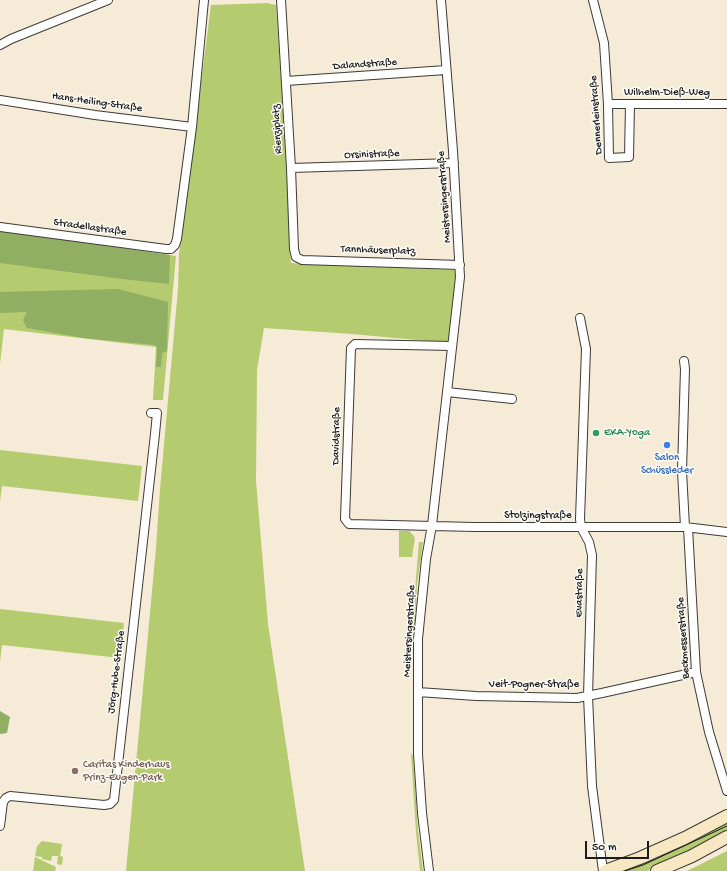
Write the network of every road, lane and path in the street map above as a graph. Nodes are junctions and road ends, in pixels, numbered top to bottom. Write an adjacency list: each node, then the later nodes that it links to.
1 (108, 0): 6 (street)
2 (204, 0): 13 (street)
3 (281, 0): 8 (street, Rienziplatz)
4 (441, 0): 7 (street, Meistersingerstraße)
5 (593, 0): 10 (street, Dennerleinstraße)
6 (0, 45)
7 (446, 70): 8 (street, Dalandstraße); 14 (street, Meistersingerstraße)
8 (286, 82): 15 (street, Rienziplatz)
9 (0, 100): 13 (street, Hans-Heiling-Straße)
10 (608, 104): 11 (street, Wilhelm-Dieß-Weg); 11 (street, Dennerleinstraße)
11 (630, 104): 12 (street, Wilhelm-Dieß-Weg)
12 (727, 104)
13 (192, 127): 16 (street, Stradellastraße)
14 (454, 163): 15 (street, Orsinistraße); 18 (street, Meistersingerstraße)
15 (291, 168): 17 (street, Rienziplatz)
16 (0, 227)
17 (296, 257): 18 (street, Tannhäuserplatz)
18 (460, 265): 20 (street, Meistersingerstraße)
19 (580, 318): 27 (street, Evastraße)
20 (452, 346): 22 (street, Meistersingerstraße); 25 (street, Davidstraße)
21 (684, 361): 28 (street, Beckmesserstraße)
22 (447, 392): 23 (street); 26 (street, Meistersingerstraße)
23 (512, 399)
24 (151, 413): 35 (street, Jörg-Hube-Straße)
25 (349, 524): 26 (street, Stolzingstraße)
26 (432, 525): 27 (street, Stolzingstraße); 31 (street, Meistersingerstraße)
27 (582, 527): 28 (street, Stolzingstraße); 32 (street, Evastraße)
28 (687, 528): 29 (street, Stolzingstraße); 30 (street, Beckmesserstraße)
29 (727, 532)
30 (696, 672): 32 (street, Veit-Pogner-Straße); 33 (street, Beckmesserstraße)
31 (418, 692): 32 (street, Veit-Pogner-Straße); 37 (street, Meistersingerstraße)
32 (588, 696): 38 (street, Evastraße)
33 (727, 791)
34 (727, 816): 38 (main road)
35 (0, 826)
36 (727, 837): 39 (main road)
37 (429, 871)
38 (604, 871)
39 (657, 871)

